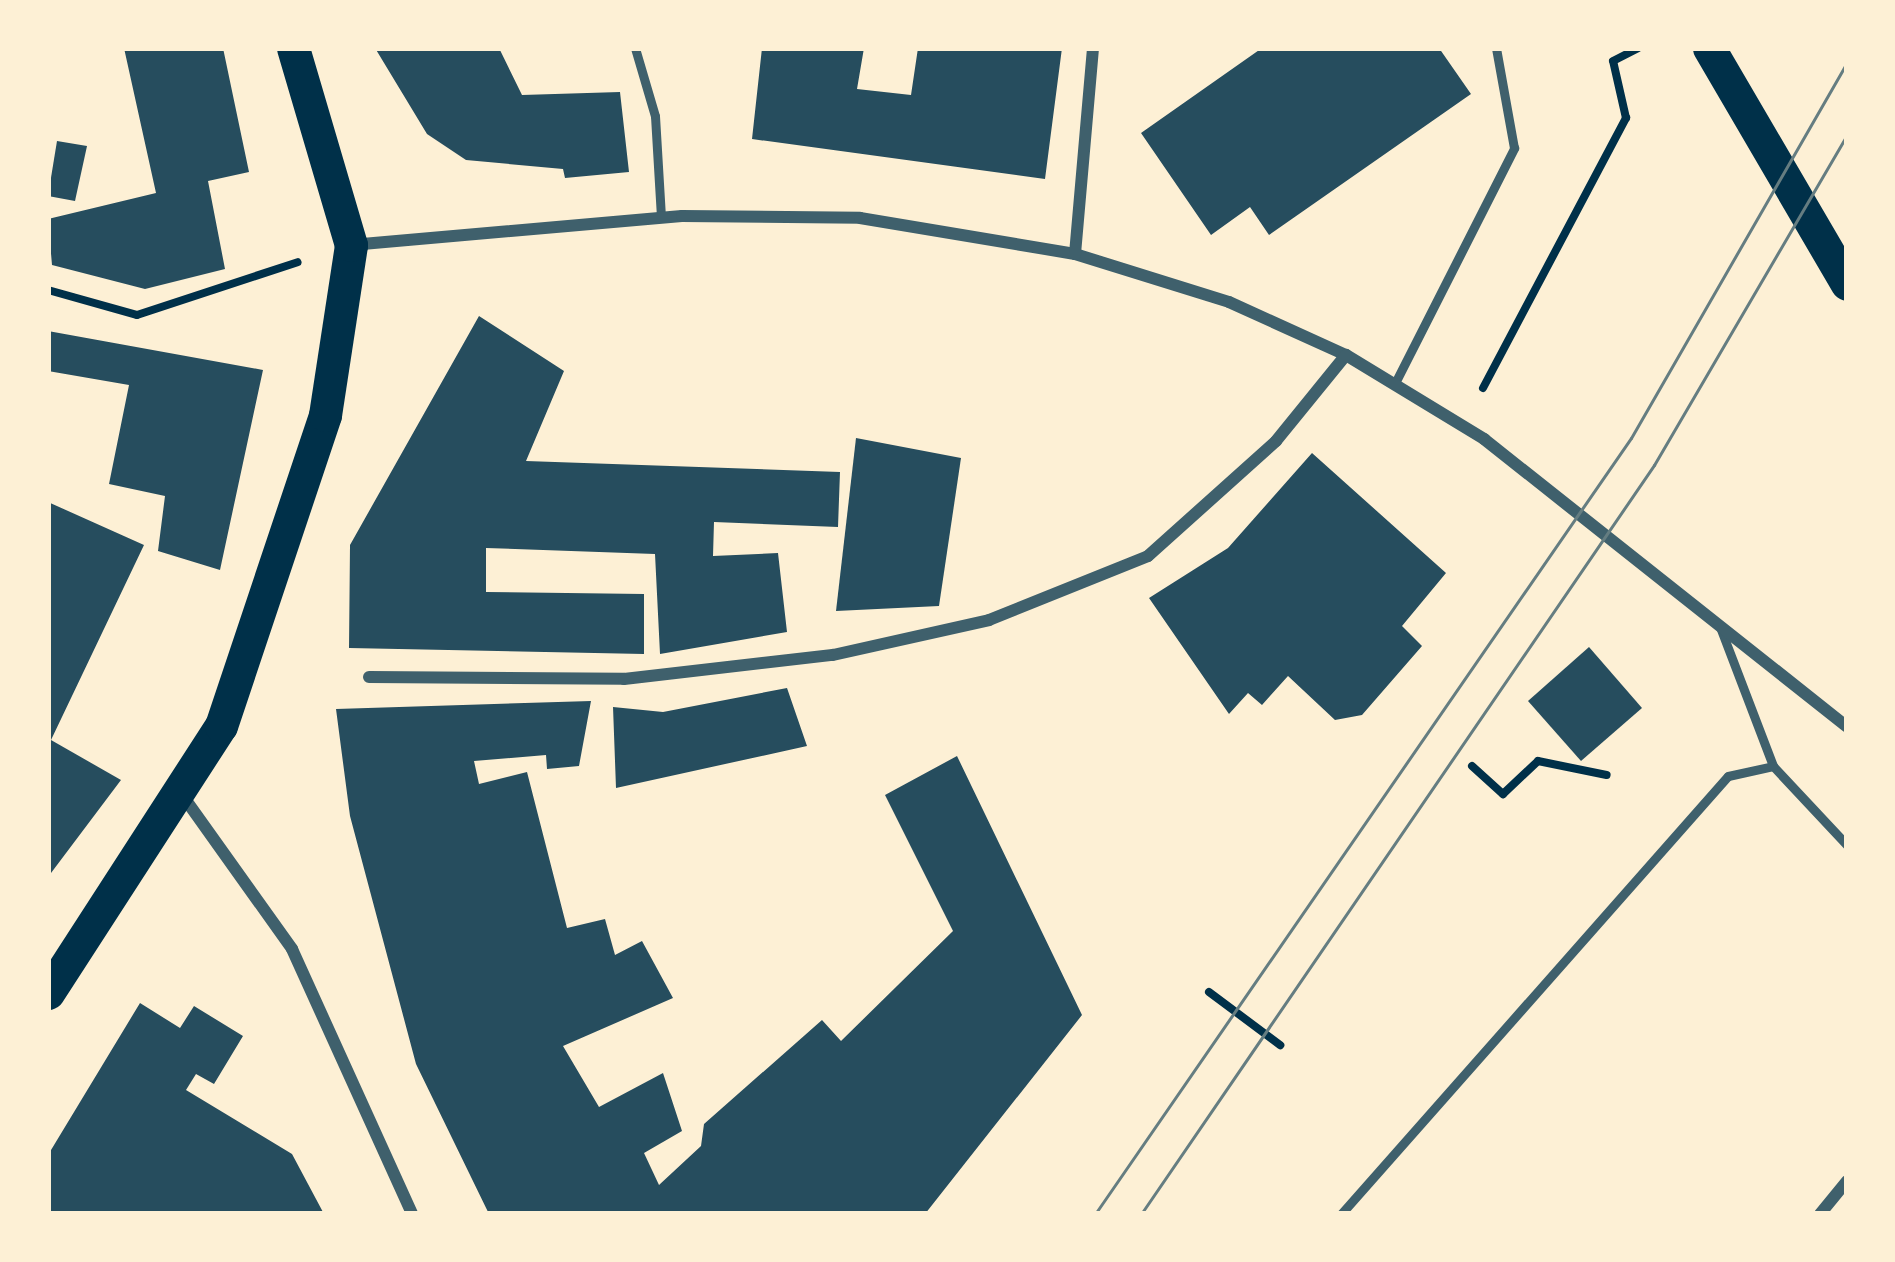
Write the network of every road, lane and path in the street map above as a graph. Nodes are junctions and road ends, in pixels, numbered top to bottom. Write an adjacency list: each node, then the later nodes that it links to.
1 (293, 48): 8 (highway)
2 (635, 48): 7 (lane)
3 (1093, 48): 9 (street)
4 (1496, 48): 13 (lane)
5 (1638, 48): 14 (path)
6 (1709, 48): 10 (highway)
7 (661, 218): 8 (street); 9 (street)
8 (351, 245): 11 (path); 21 (highway)
9 (1075, 254): 12 (street)
10 (1847, 284)
11 (48, 290)
12 (1346, 355): 13 (street); 16 (street)
13 (1394, 385): 14 (street)
14 (1463, 427): 15 (street)
15 (1716, 616): 17 (street); 19 (lane)
16 (369, 677)
17 (1847, 727)
18 (1472, 766): 20 (path)
19 (1773, 766): 22 (lane); 28 (lane)
20 (1606, 775)
21 (181, 791): 24 (highway); 27 (street)
22 (1847, 845)
23 (1209, 992): 25 (path)
24 (48, 993)
25 (1280, 1045)
26 (1847, 1181): 29 (street)
27 (412, 1214)
28 (1341, 1214)
29 (1820, 1214)

